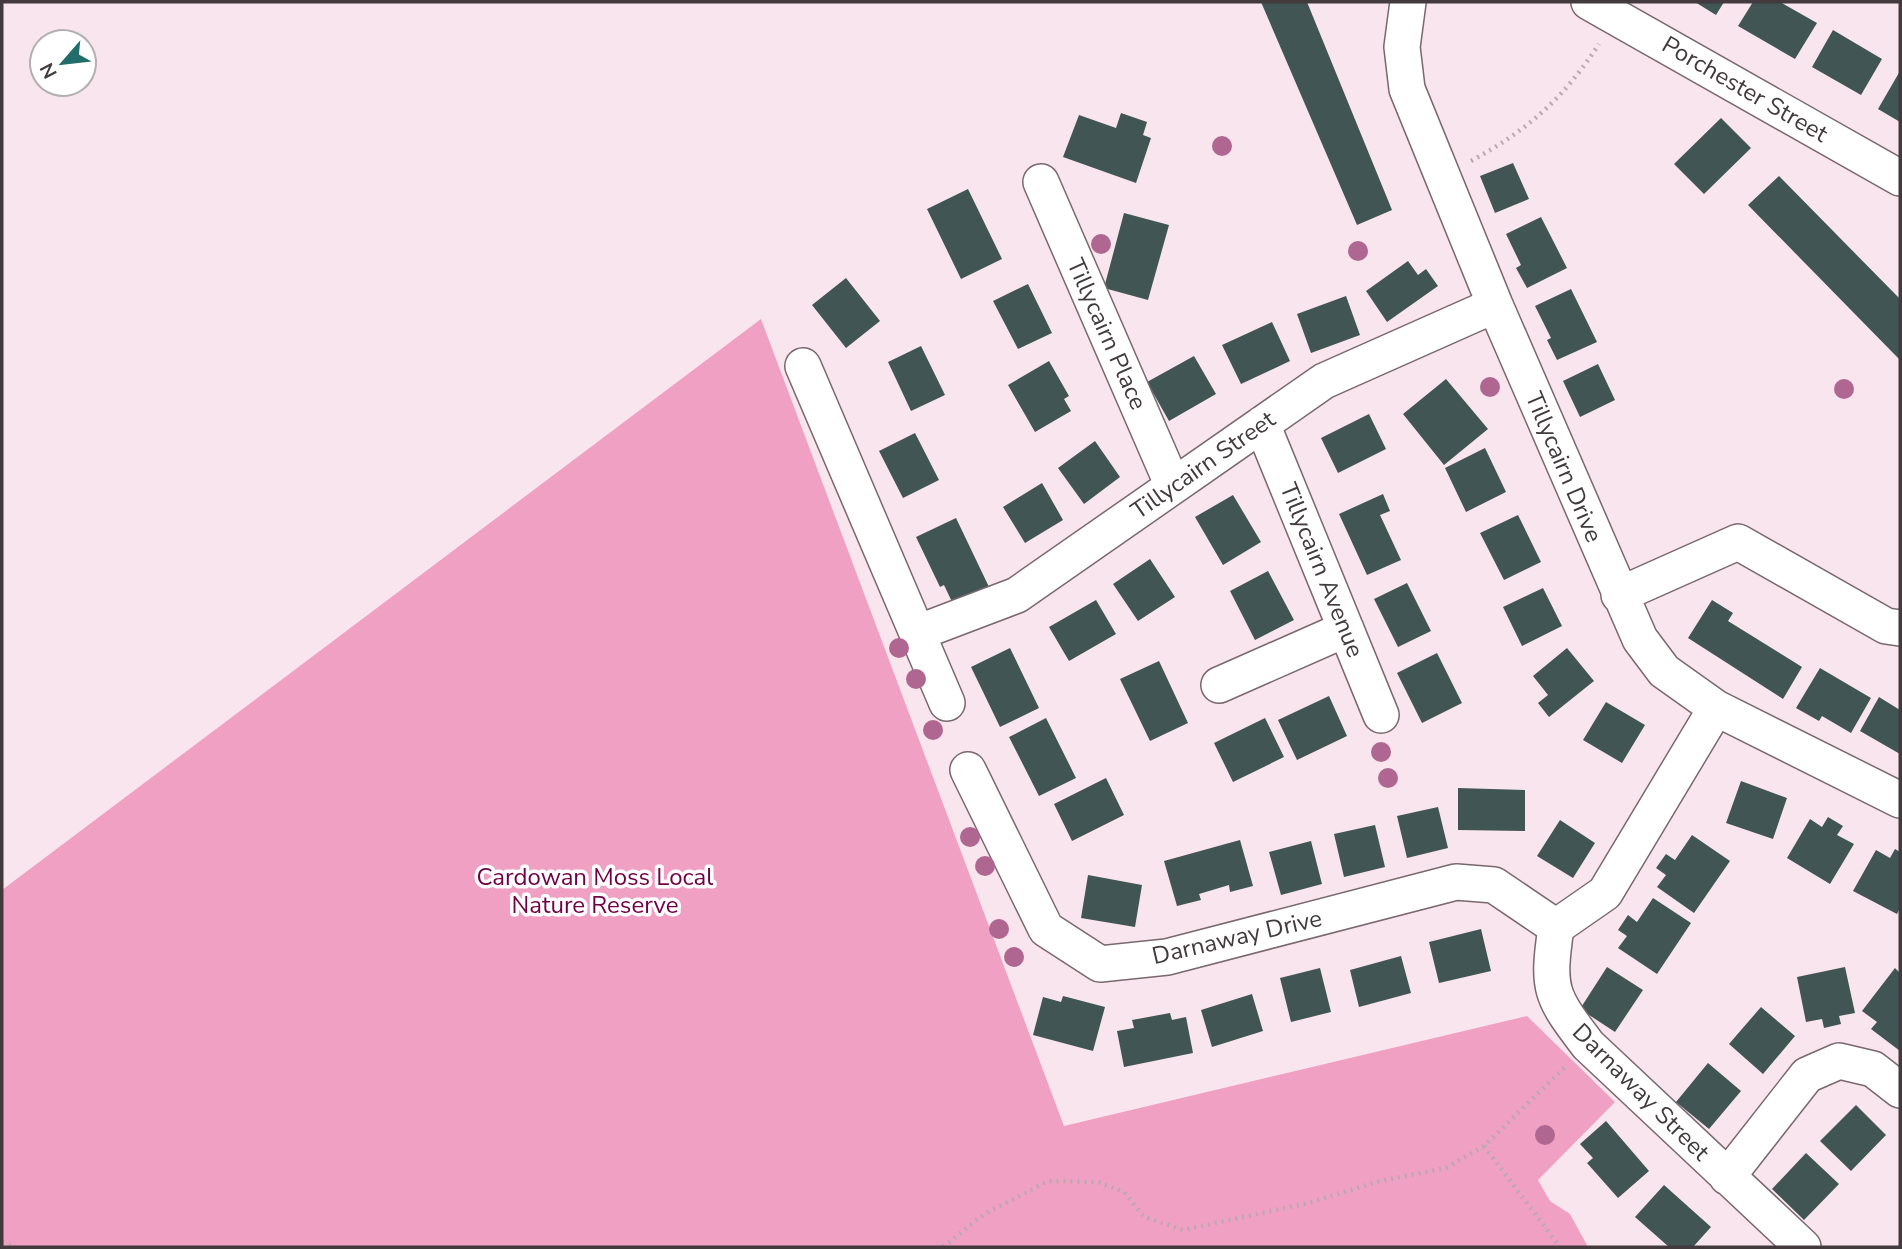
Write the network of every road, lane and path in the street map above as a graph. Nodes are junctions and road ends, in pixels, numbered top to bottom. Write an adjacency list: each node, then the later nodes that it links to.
1 (1408, 2): 3 (street, Tillycairn Drive)
2 (1603, 9): 3 (path); 4 (street, Porchester Street)
3 (1443, 177): 6 (street, Tillycairn Drive)
4 (1900, 178)
5 (1041, 182): 9 (street, Tillycairn Place)
6 (1495, 305): 8 (street, Tillycairn Street); 10 (street, Tillycairn Drive)
7 (803, 366): 13 (street)
8 (1262, 424): 9 (street, Tillycairn Street); 12 (street, Tillycairn Avenue)
9 (1173, 486): 13 (street, Tillycairn Street)
10 (1619, 595): 11 (street); 16 (street, Tillycairn Drive)
11 (1900, 628)
12 (1346, 629): 14 (street); 17 (street, Tillycairn Avenue)
13 (917, 634): 15 (street)
14 (1219, 685)
15 (947, 703)
16 (1716, 708): 19 (street, Tillycairn Drive); 20 (street)
17 (1381, 715)
18 (968, 770): 20 (street, Darnaway Drive)
19 (1900, 800)
20 (1556, 927): 21 (street, Darnaway Street)
21 (1588, 1045): 23 (path); 24 (street, Darnaway Street)
22 (1900, 1090): 24 (street)
23 (1484, 1146): 27 (path); 28 (path)
24 (1727, 1177): 29 (street, Darnaway Street)
25 (2, 1242): 26 (path)
26 (14, 1247)
27 (943, 1247)
28 (1560, 1247)
29 (1803, 1247)

